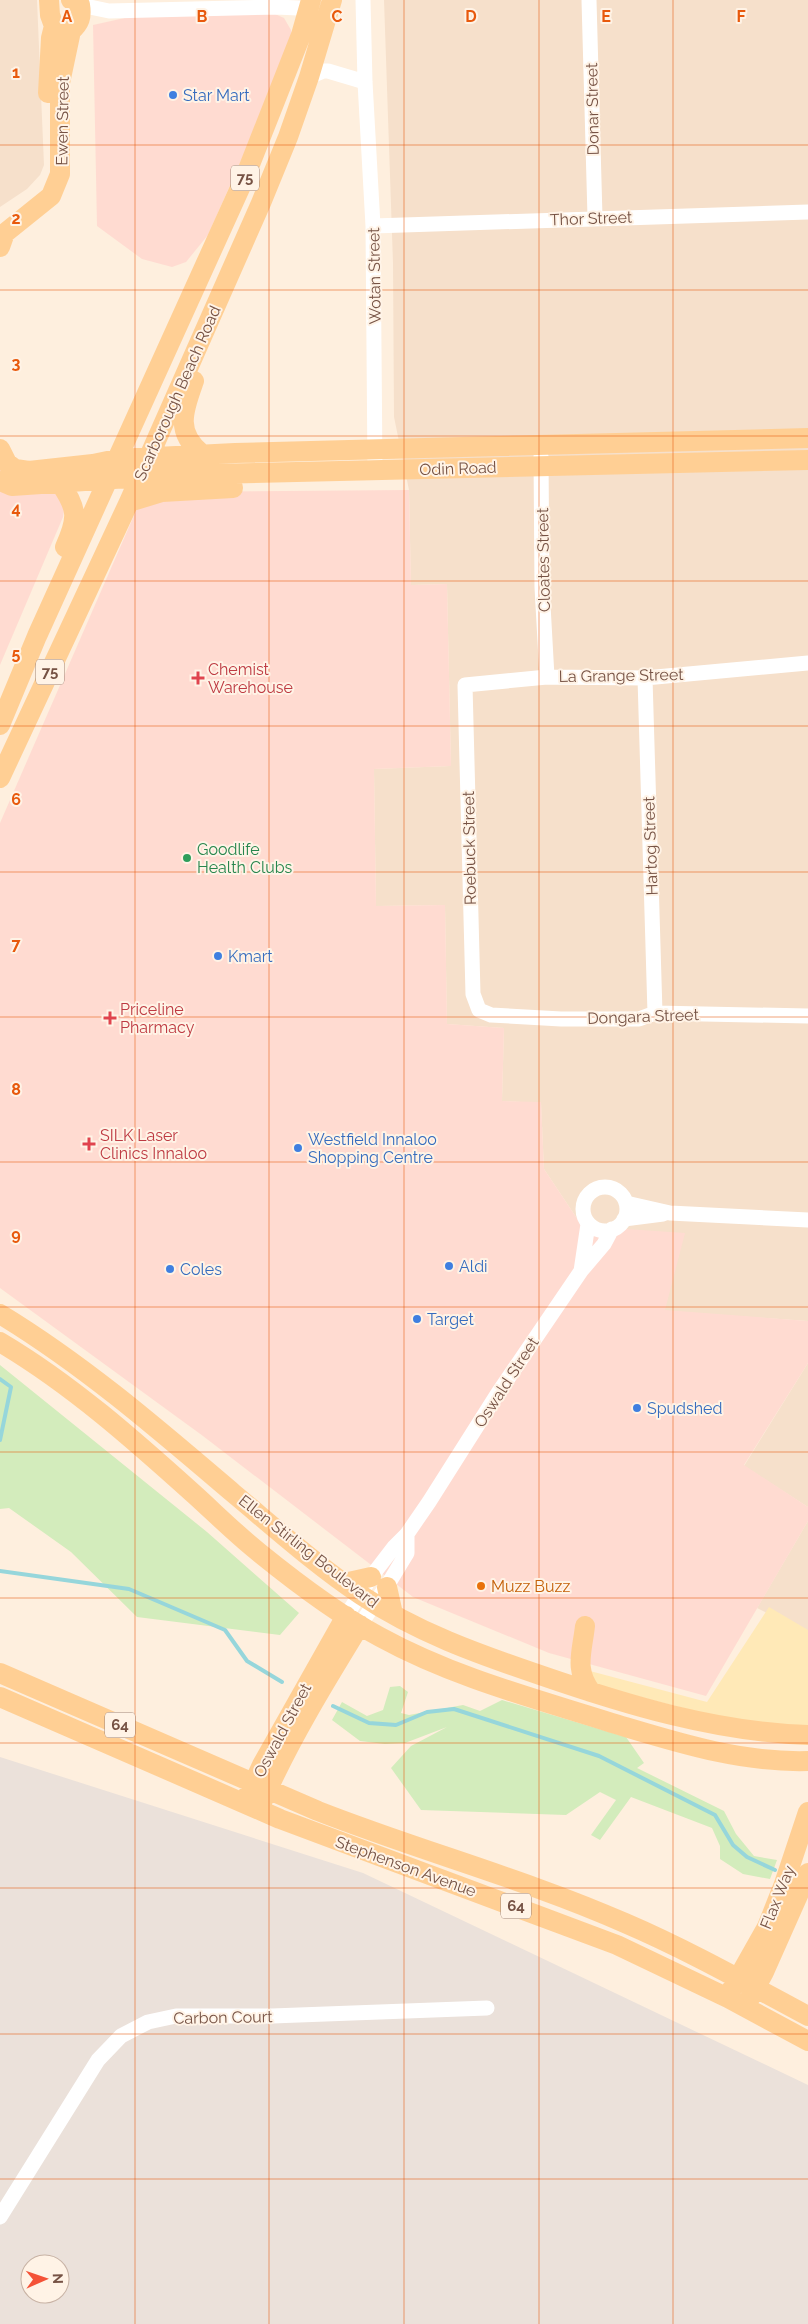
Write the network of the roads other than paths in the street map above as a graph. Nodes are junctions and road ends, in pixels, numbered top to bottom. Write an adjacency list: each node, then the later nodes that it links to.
1 (50, 0): 6 (main road, Ewen Street)
2 (363, 0): 8 (street, Wotan Street)
3 (589, 0): 10 (street, Donar Street)
4 (310, 4): 5 (street); 6 (street); 21 (main road, Scarborough Beach Road / 75)
5 (331, 6): 7 (main road, Scarborough Beach Road / 75)
6 (71, 17): 11 (main road, Ewen Street); 13 (main road, Ewen Street)
7 (309, 77): 8 (street); 14 (main road, Scarborough Beach Road / 75)
8 (365, 82): 12 (street, Wotan Street)
9 (808, 212): 10 (street, Thor Street)
10 (594, 217): 12 (street, Thor Street)
11 (0, 220)
12 (373, 226): 17 (street, Wotan Street)
13 (0, 246)
14 (235, 261): 19 (main road); 20 (main road, Scarborough Beach Road / 75)
15 (808, 438): 16 (main road, Odin Road)
16 (540, 444): 17 (main road, Odin Road); 23 (street, Cloates Street)
17 (375, 448): 19 (main road, Odin Road); 24 (street, Wotan Street)
18 (0, 450): 21 (main road)
19 (202, 454): 20 (main road, Odin Road)
20 (148, 457): 21 (main road, Odin Road); 26 (main road, Scarborough Beach Road / 75)
21 (117, 459): 27 (main road, Scarborough Beach Road / 75)
22 (808, 460): 23 (main road, Odin Road)
23 (541, 466): 24 (main road, Odin Road); 33 (street, Cloates Street)
24 (375, 471): 25 (main road, Odin Road)
25 (287, 474): 26 (main road, Odin Road); 30 (main road)
26 (140, 477): 27 (main road, Odin Road); 30 (main road, Scarborough Beach Road / 75)
27 (108, 479): 29 (main road); 31 (main road, Scarborough Beach Road / 75)
28 (0, 481): 29 (main road)
29 (60, 484): 31 (main road)
30 (129, 502): 37 (main road, Scarborough Beach Road / 75)
31 (37, 636): 36 (main road, Scarborough Beach Road / 75)
32 (808, 663): 34 (street, La Grange Street)
33 (547, 676): 34 (street, La Grange Street); 35 (street, La Grange Street)
34 (645, 678): 39 (street, Hartog Street)
35 (465, 685): 38 (street, Roebuck Street)
36 (0, 725)
37 (0, 778)
38 (479, 1010): 39 (street, Dongara Street)
39 (655, 1013): 40 (street, Dongara Street)
40 (808, 1016)
41 (626, 1202): 42 (street); 43 (street); 45 (street)
42 (670, 1213): 43 (street); 44 (street)
43 (624, 1220): 46 (street)
44 (808, 1220)
45 (588, 1224): 46 (street); 47 (street, Oswald Street)
46 (612, 1229): 47 (street)
47 (581, 1271): 51 (street, Oswald Street)
48 (0, 1314): 50 (main road, Ellen Stirling Boulevard)
49 (0, 1342): 54 (main road, Ellen Stirling Boulevard)
50 (344, 1582): 51 (main road); 52 (main road, Ellen Stirling Boulevard)
51 (379, 1582): 52 (street, Oswald Street); 53 (main road)
52 (367, 1599): 53 (main road, Ellen Stirling Boulevard); 54 (street, Oswald Street)
53 (393, 1614): 57 (main road, Ellen Stirling Boulevard)
54 (353, 1620): 60 (main road, Ellen Stirling Boulevard); 61 (main road, Oswald Street)
55 (585, 1626): 57 (main road)
56 (0, 1673): 61 (main road, Stephenson Avenue / 64)
57 (591, 1692): 59 (main road, Ellen Stirling Boulevard)
58 (0, 1697): 62 (main road, Stephenson Avenue / 64)
59 (808, 1735)
60 (808, 1761)
61 (261, 1786): 62 (main road, Oswald Street); 65 (main road, Stephenson Avenue / 64)
62 (252, 1806): 67 (main road, Stephenson Avenue / 64)
63 (808, 1812): 65 (main road, Flax Way)
64 (808, 1873): 66 (main road, Flax Way)
65 (738, 1979): 66 (main road, Stephenson Avenue / 64); 67 (main road, Flax Way)
66 (756, 1988): 67 (main road, Flax Way); 69 (main road, Stephenson Avenue / 64)
67 (736, 2003): 70 (main road, Stephenson Avenue / 64)
68 (488, 2008): 71 (street, Carbon Court)
69 (808, 2016)
70 (808, 2041)
71 (0, 2217)

